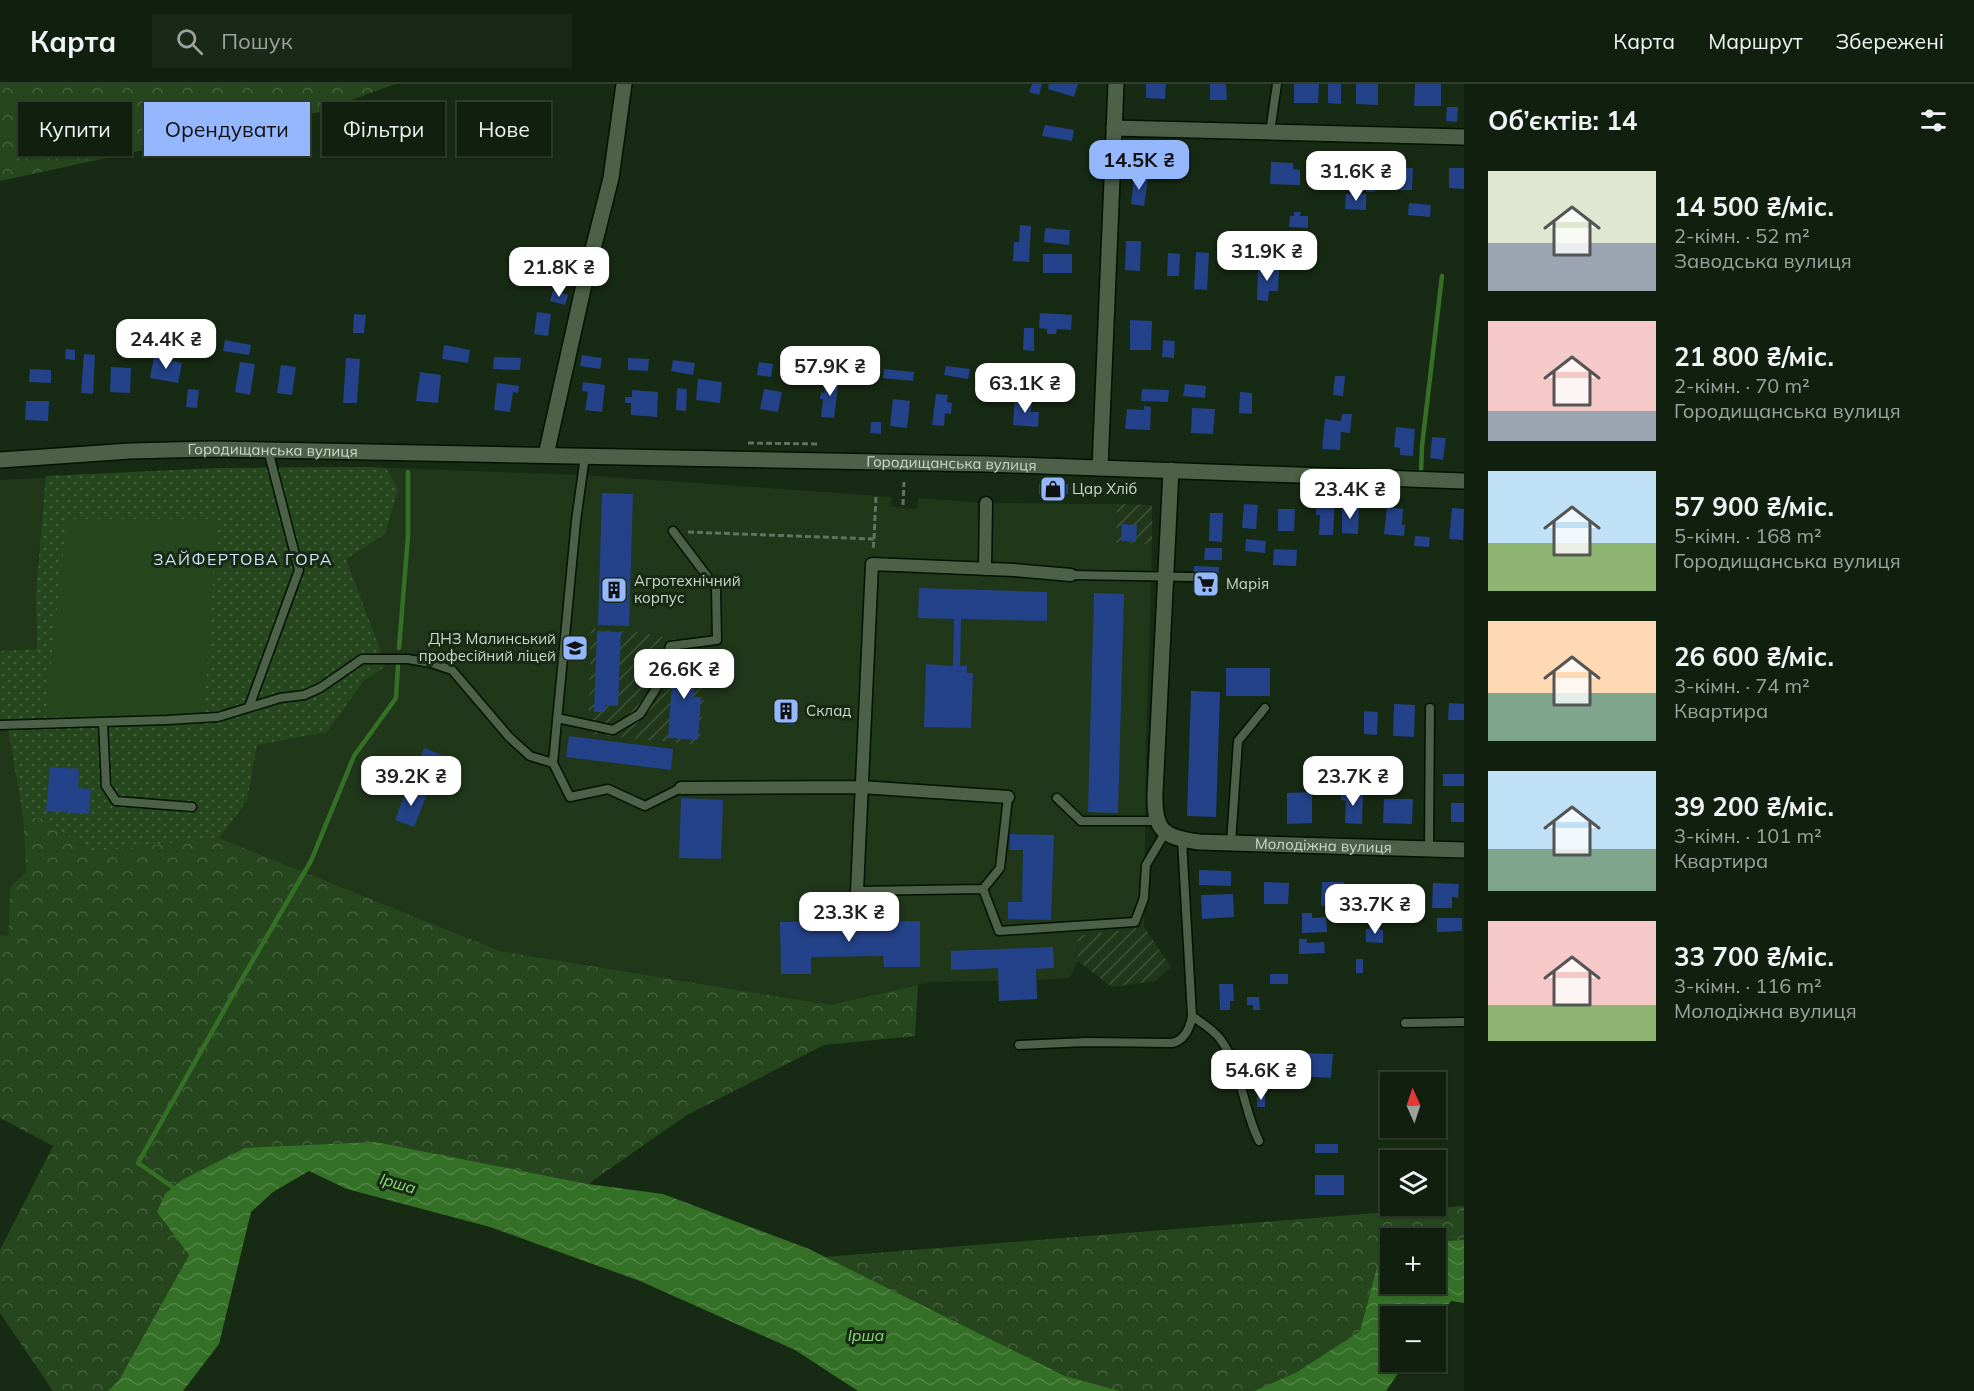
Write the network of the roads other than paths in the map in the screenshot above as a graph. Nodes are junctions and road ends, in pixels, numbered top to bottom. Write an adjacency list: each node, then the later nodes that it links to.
1 (624, 84): 8 (street)
2 (1116, 84): 4 (street)
3 (1277, 84): 5 (lane)
4 (1114, 128): 5 (street); 11 (street)
5 (1270, 132): 6 (street)
6 (1464, 137)
7 (268, 450): 8 (street, Городищанська вулиця); 10 (street, Городищанська вулиця); 20 (lane)
8 (546, 455): 9 (street, Городищанська вулиця)
9 (585, 456): 11 (street, Городищанська вулиця); 23 (lane)
10 (0, 460)
11 (1100, 468): 12 (street, Городищанська вулиця)
12 (1171, 470): 13 (street, Городищанська вулиця); 18 (street)
13 (1464, 481)
14 (986, 503): 16 (street)
15 (673, 531): 23 (lane)
16 (985, 569): 17 (street); 27 (street)
17 (1071, 575): 18 (lane)
18 (1165, 575): 19 (lane); 32 (street)
19 (1194, 577)
20 (249, 707): 24 (lane); 26 (lane)
21 (1265, 708): 34 (lane)
22 (1430, 708): 35 (lane)
23 (557, 718): 26 (lane)
24 (103, 722): 25 (lane); 31 (lane)
25 (0, 725)
26 (553, 763): 28 (lane)
27 (861, 787): 28 (street); 29 (street); 38 (street)
28 (681, 788)
29 (1008, 797): 37 (lane)
30 (1058, 798): 32 (lane)
31 (192, 807)
32 (1161, 827): 33 (street, Молодіжна вулиця); 37 (lane)
33 (1182, 840): 34 (street, Молодіжна вулиця); 39 (lane)
34 (1231, 843): 35 (street, Молодіжна вулиця)
35 (1429, 849): 36 (street, Молодіжна вулиця)
36 (1464, 850)
37 (983, 889): 38 (lane)
38 (857, 891)
39 (1192, 1016): 42 (lane); 43 (lane)
40 (1464, 1022): 41 (lane)
41 (1405, 1023)
42 (1019, 1046)
43 (1259, 1141)

